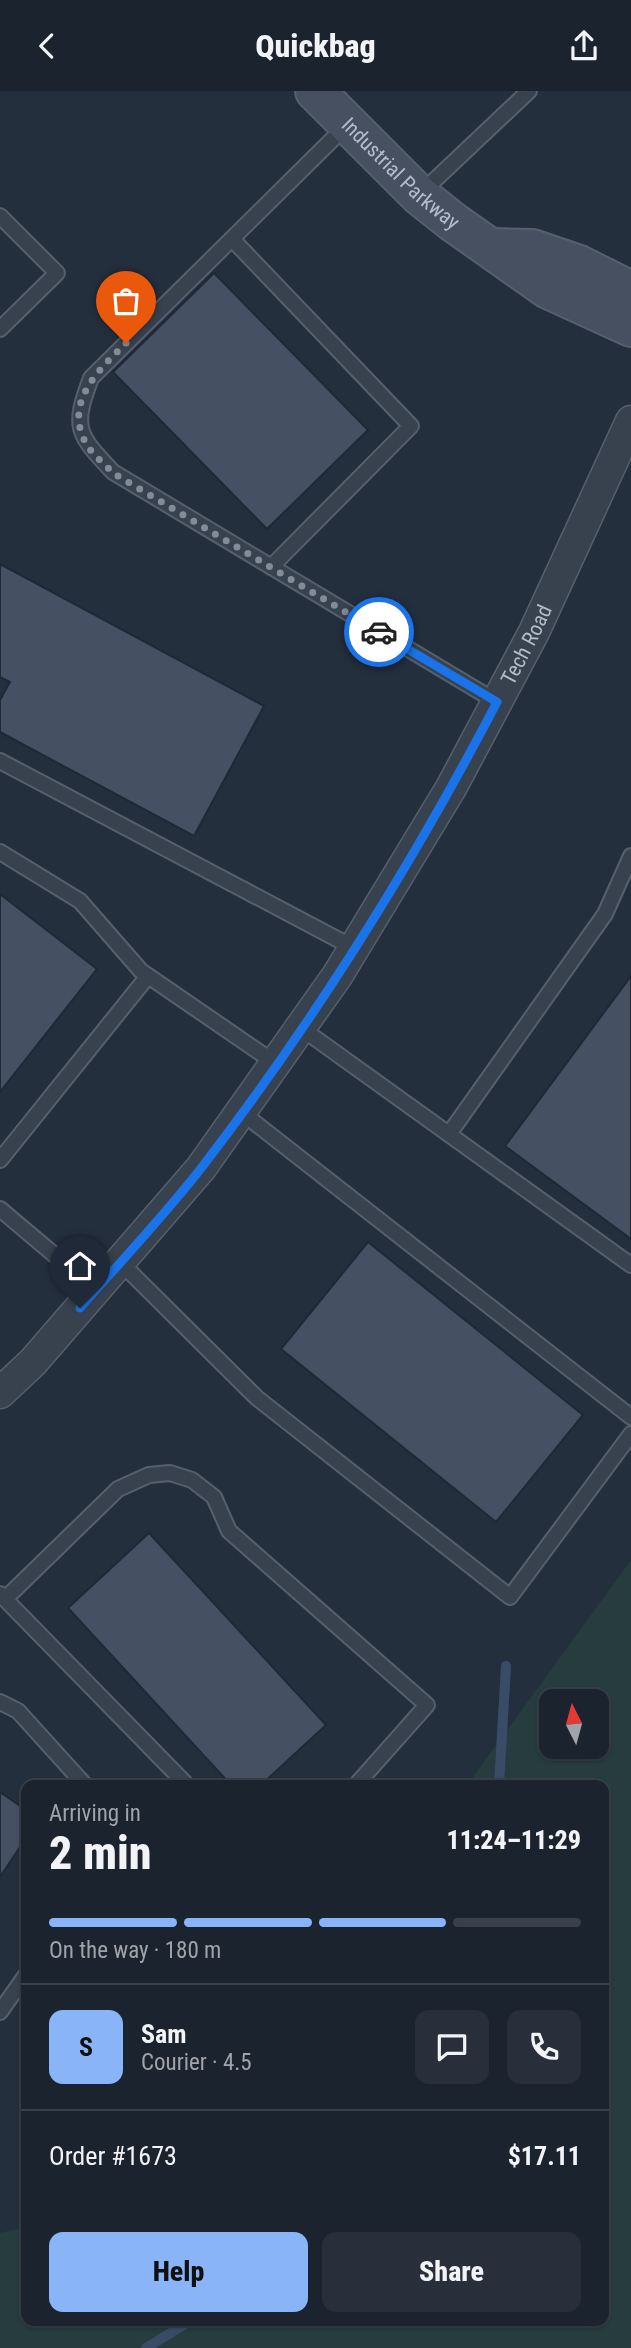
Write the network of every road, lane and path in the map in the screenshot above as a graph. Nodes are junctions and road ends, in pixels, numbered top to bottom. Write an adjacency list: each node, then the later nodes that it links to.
1 (315, 91): 3 (street, Industrial Parkway)
2 (529, 91): 4 (lane)
3 (348, 125): 4 (street, Industrial Parkway); 6 (lane)
4 (419, 195): 7 (street, Industrial Parkway)
5 (0, 216): 10 (lane)
6 (232, 239): 12 (lane); 12 (lane)
7 (491, 248): 8 (street); 9 (street, Industrial Parkway)
8 (631, 291)
9 (631, 327)
10 (0, 329)
11 (631, 421): 13 (street, Tech Road)
12 (271, 567): 13 (lane)
13 (497, 702): 17 (street, Tech Road)
14 (0, 761): 17 (lane)
15 (0, 852): 18 (lane)
16 (631, 856): 22 (lane)
17 (354, 948): 19 (street, Tech Road)
18 (148, 976): 20 (lane); 23 (lane)
19 (301, 1028): 20 (street, Tech Road); 22 (lane)
20 (275, 1063): 21 (street, Tech Road)
21 (241, 1112): 25 (street, Tech Road); 29 (lane)
22 (449, 1134): 26 (lane)
23 (0, 1160)
24 (0, 1209): 27 (lane)
25 (120, 1262): 27 (street, Tech Road); 30 (lane)
26 (631, 1265)
27 (96, 1290): 28 (street, Tech Road)
28 (0, 1393)
29 (631, 1417)
30 (631, 1434)
31 (2, 1597): 34 (lane); 35 (lane)
32 (0, 1702): 33 (lane)
33 (80, 1780)
34 (182, 1780)
35 (360, 1780)
36 (21, 1982): 37 (lane)
37 (0, 2013)

